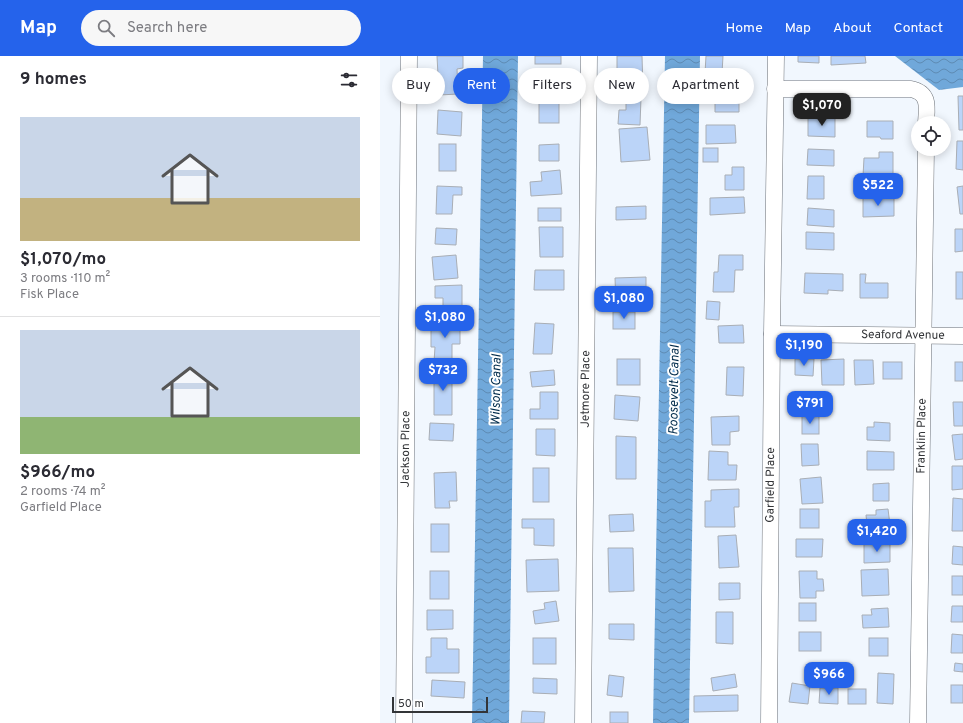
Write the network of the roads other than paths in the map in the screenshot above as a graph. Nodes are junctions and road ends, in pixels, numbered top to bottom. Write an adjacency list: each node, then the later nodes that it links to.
1 (409, 56): 10 (street, Jackson Place)
2 (589, 56): 11 (street, Jetmore Place)
3 (776, 56): 4 (street, Garfield Place)
4 (775, 89): 5 (street); 7 (street, Garfield Place)
5 (926, 116)
6 (926, 156): 8 (street, Franklin Place)
7 (772, 334): 8 (street, Seaford Avenue); 12 (street, Garfield Place)
8 (924, 335): 9 (street, Seaford Avenue); 13 (street, Franklin Place)
9 (963, 336)
10 (404, 723)
11 (583, 723)
12 (769, 723)
13 (918, 723)

